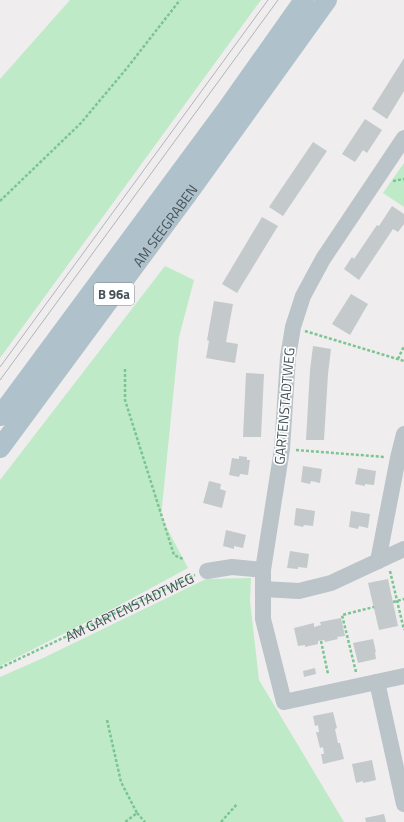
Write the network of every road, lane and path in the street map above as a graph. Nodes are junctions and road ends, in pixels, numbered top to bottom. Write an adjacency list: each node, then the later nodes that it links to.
1 (180, 0): 5 (path)
2 (304, 0): 11 (main road, AM SEEGRABEN / B 96a)
3 (327, 0): 13 (main road, AM SEEGRABEN / B 96a)
4 (404, 138): 6 (street, GARTENSTADTWEG)
5 (0, 201)
6 (293, 327): 8 (path); 14 (street, GARTENSTADTWEG)
7 (404, 346): 8 (path)
8 (398, 359): 9 (path)
9 (404, 361)
10 (125, 369): 17 (path)
11 (0, 416)
12 (404, 434): 15 (street)
13 (0, 448)
14 (282, 449): 15 (path); 19 (street, GARTENSTADTWEG)
15 (398, 458): 18 (street)
16 (404, 549): 18 (street)
17 (183, 559)
18 (383, 559): 21 (street); 23 (path)
19 (263, 570): 20 (street, AM GARTENSTADTWEG); 21 (street, GARTENSTADTWEG)
20 (207, 571): 28 (path, AM GARTENSTADTWEG)
21 (263, 589): 32 (street, GARTENSTADTWEG)
22 (404, 600): 23 (path)
23 (397, 601): 24 (path); 26 (path)
24 (393, 602)
25 (374, 607): 32 (path)
26 (404, 630)
27 (321, 641): 29 (path)
28 (0, 668)
29 (328, 674)
30 (404, 676): 31 (street)
31 (377, 682): 32 (street); 35 (street)
32 (359, 686)
33 (107, 720): 36 (path)
34 (237, 804): 39 (path)
35 (404, 804)
36 (137, 813): 37 (path); 38 (path)
37 (125, 822)
38 (144, 822)
39 (220, 822)

